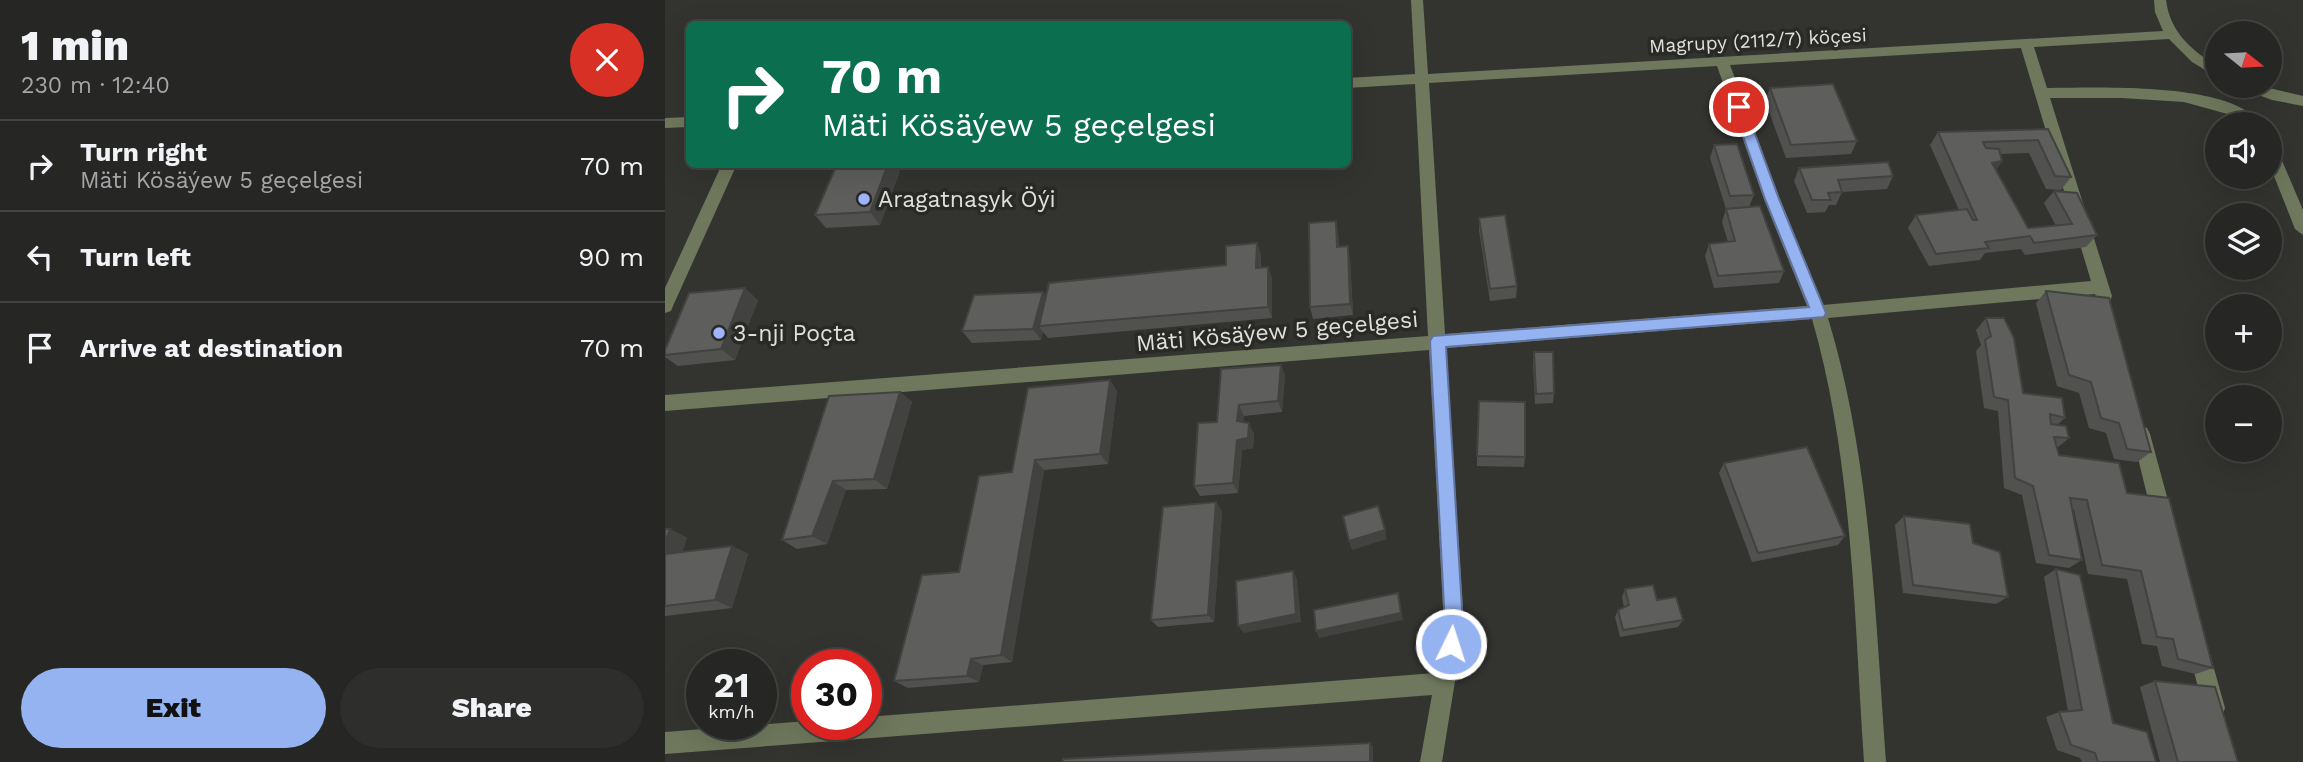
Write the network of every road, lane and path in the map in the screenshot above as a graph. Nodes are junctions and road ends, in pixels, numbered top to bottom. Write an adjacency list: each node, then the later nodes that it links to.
1 (1417, 0): 7 (street)
2 (2159, 0): 3 (street)
3 (2171, 35): 4 (street, Magrupy (2112/7) köçesi); 6 (street)
4 (2027, 45): 5 (street, Magrupy (2112/7) köçesi); 9 (street)
5 (1722, 61): 7 (street, Magrupy (2112/7) köçesi); 20 (street)
6 (2205, 65)
7 (1422, 78): 8 (street, Magrupy (2112/7) köçesi); 22 (street)
8 (1351, 83)
9 (2042, 93): 12 (street); 18 (street)
10 (2282, 97): 11 (street)
11 (2303, 101)
12 (2233, 112)
13 (686, 122): 14 (street)
14 (665, 123)
15 (728, 168): 19 (street)
16 (2282, 178): 17 (street)
17 (2303, 229)
18 (2101, 287): 20 (street, Mäti Kösäýew 5 geçelgesi); 21 (street)
19 (665, 306)
20 (1818, 313): 22 (street, Mäti Kösäýew 5 geçelgesi); 31 (street)
21 (2108, 313)
22 (1438, 341): 23 (street, Mäti Kösäýew 5 geçelgesi); 27 (street)
23 (665, 403)
24 (2137, 419): 25 (street)
25 (2168, 538)
26 (2193, 630): 28 (street)
27 (1444, 683): 29 (street); 30 (street)
28 (2218, 722)
29 (665, 743)
30 (1431, 762)
31 (1875, 762)

